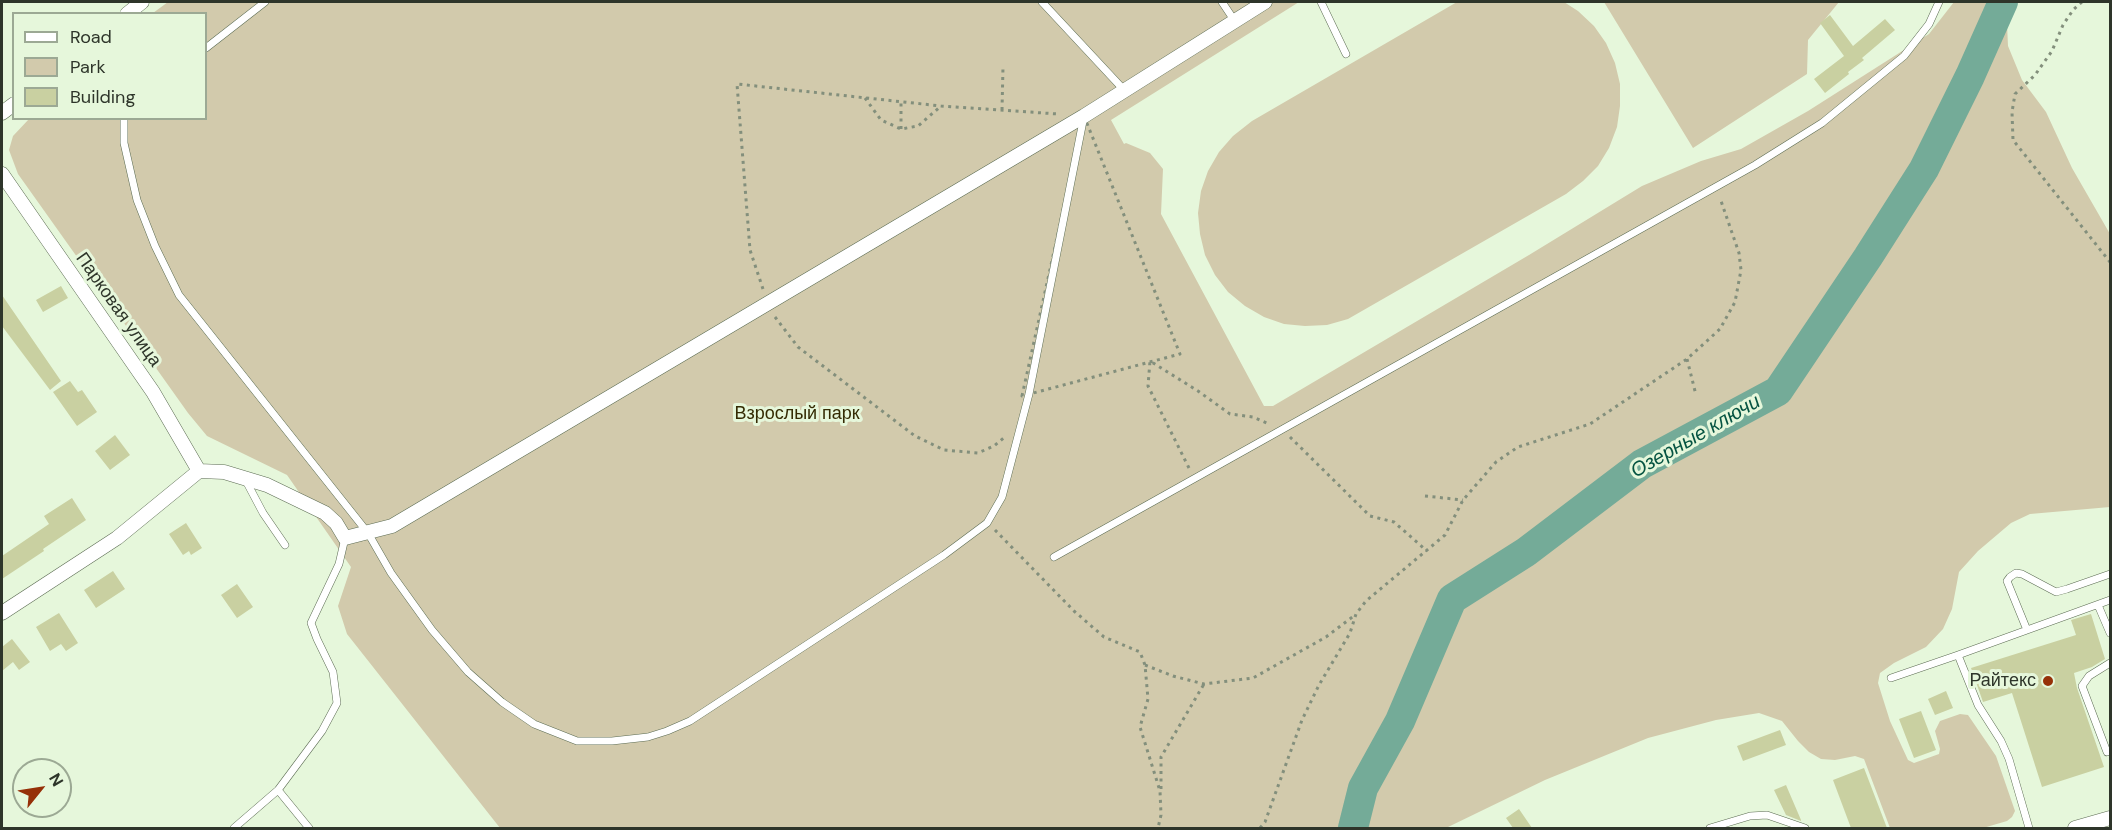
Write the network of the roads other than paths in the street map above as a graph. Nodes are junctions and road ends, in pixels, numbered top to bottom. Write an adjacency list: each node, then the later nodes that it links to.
1 (142, 2): 8 (street)
2 (265, 2): 10 (lane)
3 (1042, 2): 12 (lane)
4 (1222, 2): 9 (lane)
5 (1265, 2): 9 (street)
6 (1321, 2): 11 (lane)
7 (1939, 2): 21 (lane)
8 (130, 12)
9 (1234, 20): 12 (street)
10 (207, 47)
11 (1346, 54)
12 (1124, 90): 13 (street)
13 (1084, 116): 18 (street); 18 (lane)
14 (124, 120): 18 (lane)
15 (2, 174): 16 (street, Парковая улица)
16 (199, 471): 17 (street); 25 (street)
17 (244, 477): 19 (street); 20 (lane)
18 (368, 533): 19 (street)
19 (345, 538): 32 (lane)
20 (285, 545)
21 (1054, 557)
22 (2110, 574): 26 (lane)
23 (2110, 600): 24 (lane)
24 (2098, 605): 26 (lane); 27 (lane)
25 (2, 613)
26 (2027, 630): 28 (lane)
27 (2110, 633)
28 (1958, 655): 30 (lane); 39 (lane)
29 (2110, 663): 31 (lane)
30 (1891, 678)
31 (2107, 752)
32 (278, 790): 35 (lane); 36 (lane)
33 (2110, 818): 34 (street)
34 (2095, 826): 40 (street)
35 (234, 828)
36 (309, 828)
37 (1710, 828): 38 (lane)
38 (1805, 828)
39 (2029, 828)
40 (2075, 828)

